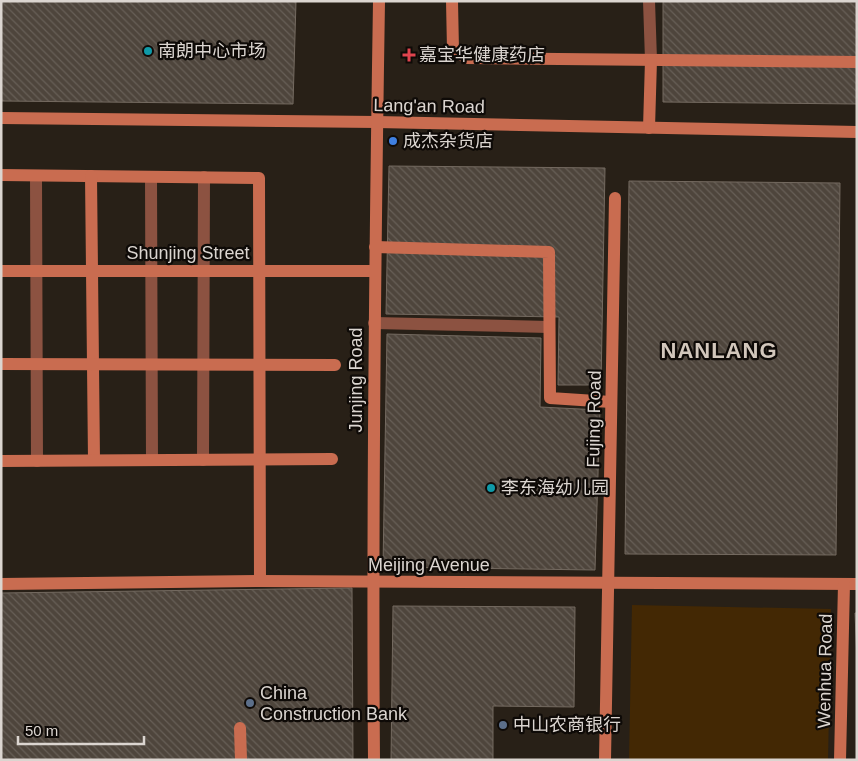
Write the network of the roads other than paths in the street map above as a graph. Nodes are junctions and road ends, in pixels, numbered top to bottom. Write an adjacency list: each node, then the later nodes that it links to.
1 (379, 1): 7 (street, Junjing Road)
2 (452, 1): 4 (street)
3 (649, 1): 4 (street)
4 (651, 60): 5 (street); 8 (street)
5 (857, 62)
6 (1, 118): 7 (street, Lang'an Road)
7 (377, 122): 8 (street, Lang'an Road); 16 (street, Junjing Road)
8 (649, 128): 9 (street, Lang'an Road)
9 (857, 132)
10 (1, 175): 11 (street)
11 (36, 176): 12 (street); 18 (street)
12 (91, 176): 13 (street); 19 (street)
13 (151, 177): 14 (street); 20 (street)
14 (204, 177): 21 (street); 22 (street)
15 (615, 198): 33 (street, Fujing Road)
16 (375, 247): 23 (street, Junjing Road); 25 (street)
17 (1, 271): 18 (street, Shunjing Street)
18 (36, 271): 19 (street, Shunjing Street); 27 (street)
19 (92, 271): 20 (street, Shunjing Street); 28 (street)
20 (151, 271): 21 (street, Shunjing Street); 29 (street)
21 (204, 271): 22 (street, Shunjing Street); 30 (street)
22 (260, 271): 23 (street, Shunjing Street); 31 (street)
23 (374, 271): 24 (street, Junjing Road)
24 (374, 323): 25 (street); 42 (street, Junjing Road)
25 (549, 328): 33 (street)
26 (1, 364): 27 (street)
27 (37, 364): 28 (street); 40 (street)
28 (93, 364): 29 (street); 34 (street)
29 (152, 364): 30 (street); 35 (street)
30 (204, 365): 31 (street); 36 (street)
31 (260, 365): 32 (street); 37 (street)
32 (335, 365)
33 (611, 402): 43 (street, Fujing Road)
34 (94, 460): 35 (street); 40 (street)
35 (152, 460): 36 (street)
36 (203, 460): 37 (street)
37 (260, 460): 38 (street); 41 (street)
38 (332, 460)
39 (1, 461): 40 (street)
40 (37, 461)
41 (260, 581): 42 (street, Meijing Avenue); 44 (street, Meijing Avenue)
42 (372, 582): 43 (street, Meijing Avenue); 48 (street, Junjing Road)
43 (608, 583): 45 (street, Meijing Avenue); 49 (street, Fujing Road)
44 (1, 584)
45 (851, 584): 50 (street, Wenhua Road)
46 (240, 728): 47 (street)
47 (241, 760)
48 (374, 760)
49 (604, 760)
50 (840, 760)

